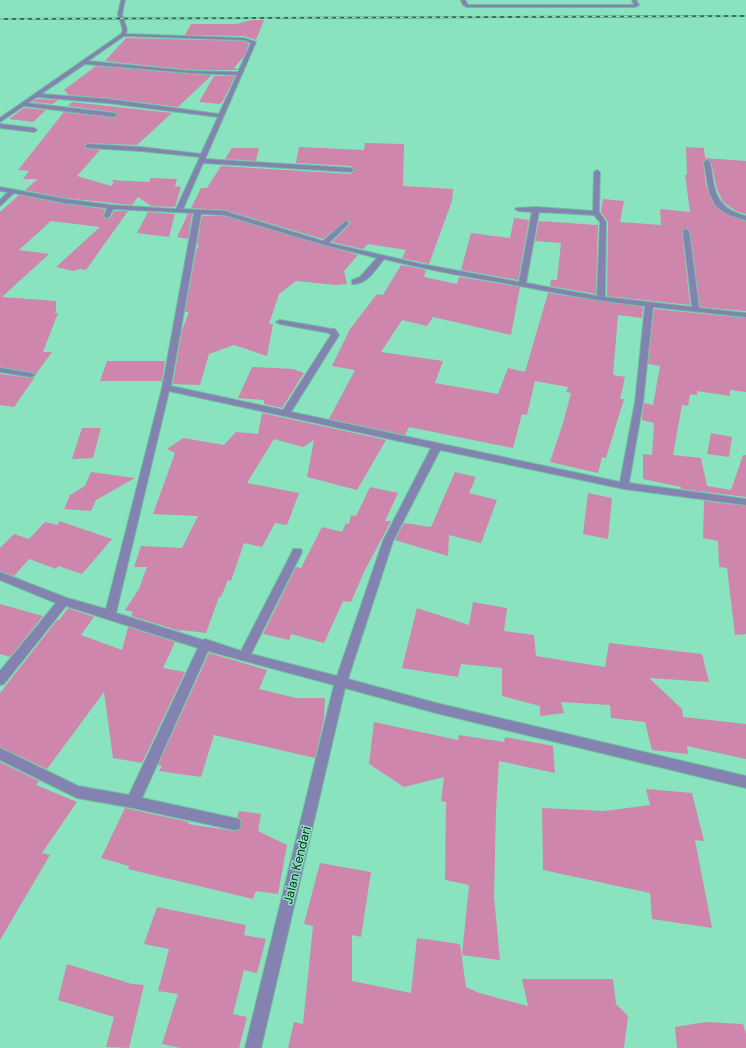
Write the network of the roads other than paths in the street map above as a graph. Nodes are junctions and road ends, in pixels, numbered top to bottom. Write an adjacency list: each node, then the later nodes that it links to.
1 (123, 0): 6 (street)
2 (463, 0): 5 (street)
3 (546, 0): 5 (street)
4 (634, 0): 5 (street)
5 (548, 6)
6 (123, 34): 7 (street); 8 (street)
7 (82, 62): 8 (street); 9 (street)
8 (240, 74): 14 (street)
9 (36, 95): 10 (street); 11 (street)
10 (111, 102): 12 (street); 14 (street)
11 (22, 104): 12 (street); 15 (street)
12 (99, 113): 13 (street)
13 (114, 115)
14 (222, 116): 19 (street)
15 (0, 120)
16 (0, 126): 17 (street)
17 (34, 130)
18 (88, 146): 19 (street)
19 (203, 159): 21 (street); 29 (street)
20 (707, 162): 33 (street)
21 (351, 170)
22 (597, 172): 31 (street)
23 (0, 189): 24 (street)
24 (12, 192): 25 (street); 26 (street)
25 (0, 204)
26 (111, 207): 29 (street); 32 (street)
27 (518, 209): 28 (street)
28 (536, 209): 31 (street); 39 (street)
29 (179, 210): 30 (street)
30 (198, 211): 36 (street); 47 (street)
31 (596, 212): 40 (street)
32 (107, 216)
33 (746, 218)
34 (346, 223): 36 (street)
35 (686, 231): 42 (street)
36 (325, 244): 37 (street)
37 (382, 257): 38 (street); 39 (street)
38 (355, 282)
39 (522, 285): 40 (street)
40 (601, 299): 41 (street)
41 (649, 305): 42 (street); 50 (street)
42 (696, 310): 43 (street)
43 (746, 315)
44 (280, 322): 48 (street)
45 (0, 370): 46 (street)
46 (31, 375)
47 (166, 388): 48 (street); 55 (street)
48 (285, 414): 49 (street)
49 (437, 446): 50 (street); 59 (street, Jalan Kendari)
50 (624, 486): 51 (street)
51 (746, 502)
52 (297, 552): 57 (street)
53 (0, 576): 54 (street)
54 (64, 601): 55 (street); 58 (street)
55 (110, 615): 56 (street)
56 (205, 644): 57 (street); 62 (street)
57 (244, 657): 59 (street)
58 (0, 680)
59 (341, 682): 61 (street); 64 (street, Jalan Kendari)
60 (0, 754): 62 (street)
61 (746, 782)
62 (133, 802): 63 (street)
63 (234, 824)
64 (253, 1048)

